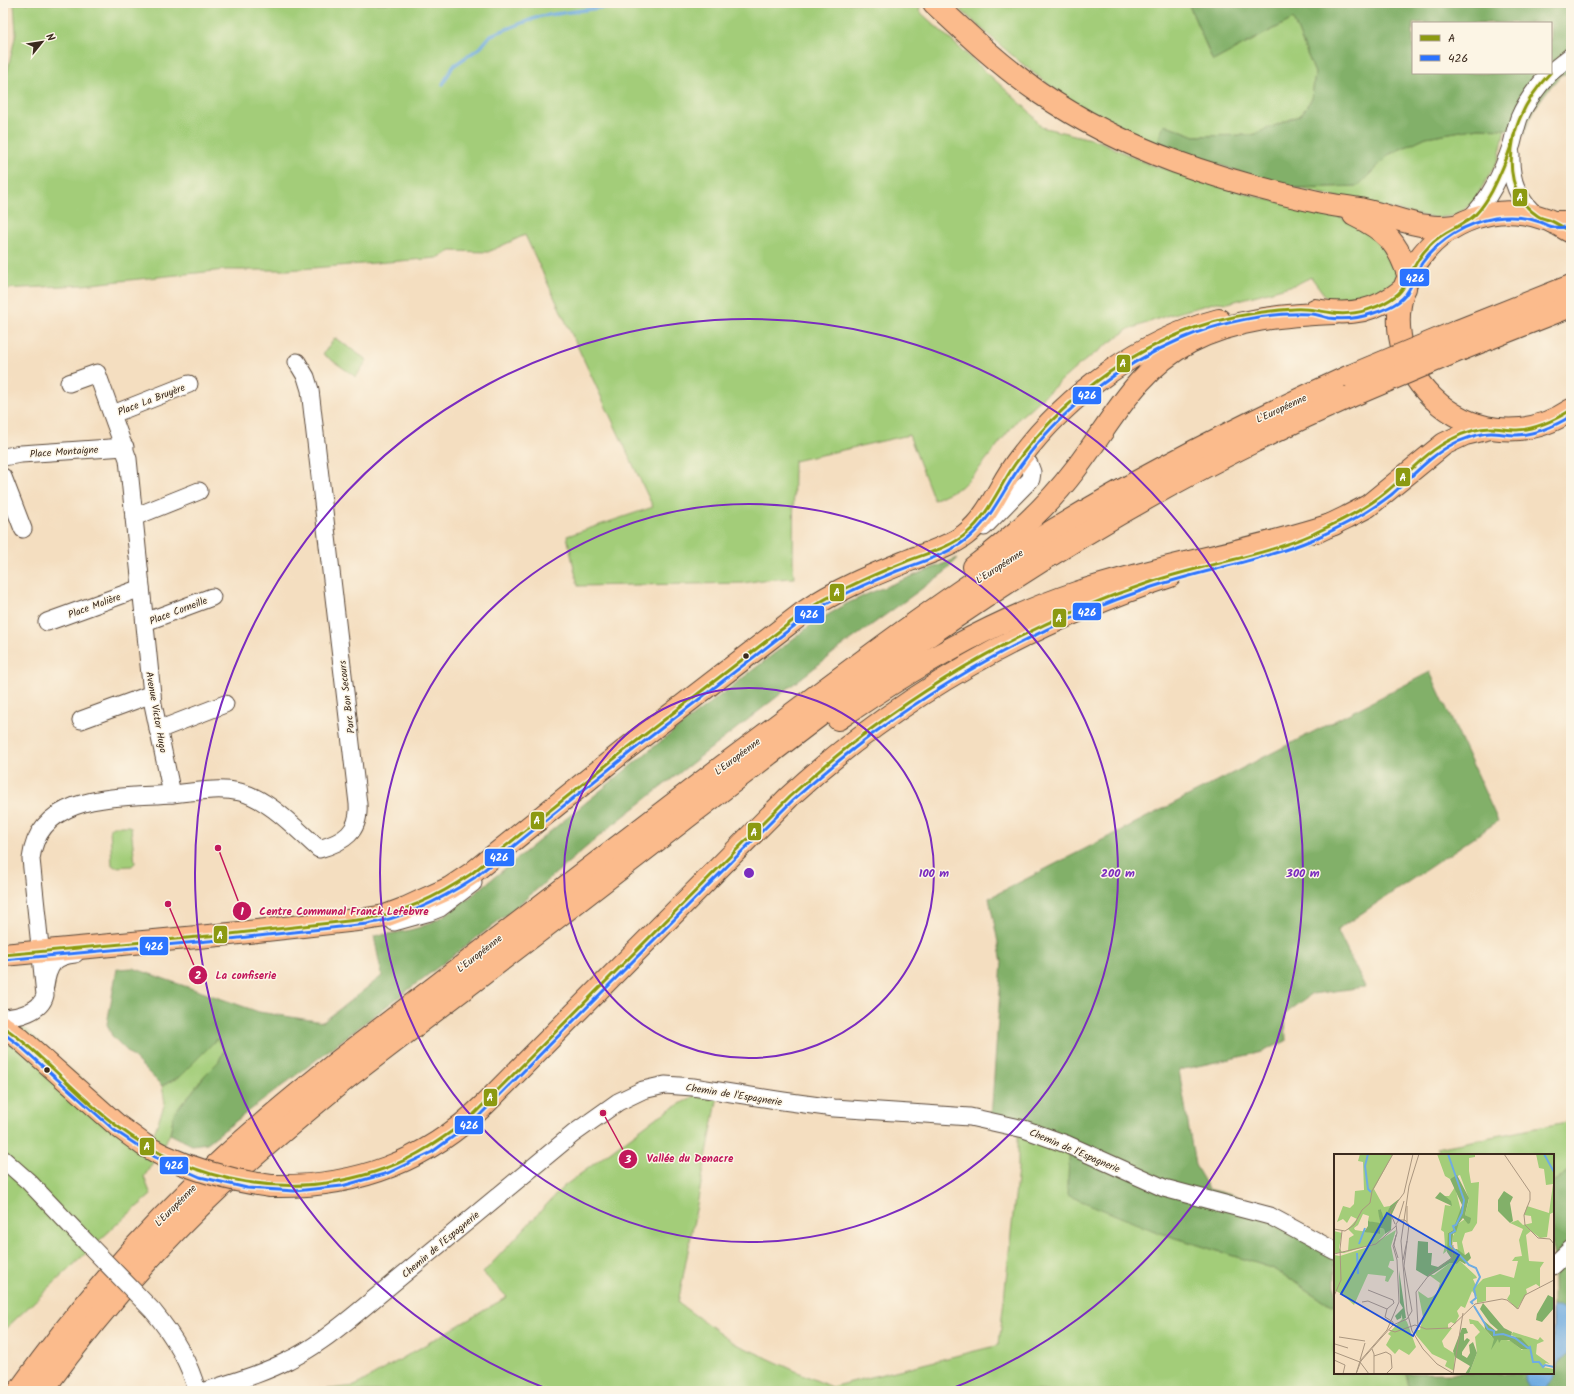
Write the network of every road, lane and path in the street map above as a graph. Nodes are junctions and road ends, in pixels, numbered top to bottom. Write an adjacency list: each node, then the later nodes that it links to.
1 (934, 3): 6 (main road)
2 (1571, 56): 3 (street)
3 (1552, 72)
4 (1550, 74): 5 (street)
5 (1512, 144): 7 (street); 8 (street)
6 (1323, 203): 7 (main road); 9 (main road)
7 (1462, 223): 8 (main road); 9 (main road)
8 (1558, 223)
9 (1407, 283): 11 (main road); 18 (main road)
10 (1568, 297): 15 (main road, L'Européenne, bridge)
11 (1334, 313): 21 (main road); 29 (main road)
12 (297, 362): 38 (street, Parc Bon Secours)
13 (69, 383): 17 (street, Avenue Victor Hugo)
14 (190, 384): 17 (street, Place La Bruyère)
15 (1349, 387): 29 (main road, L'Européenne); 39 (main road, L'Européenne)
16 (1571, 410): 18 (main road)
17 (113, 414): 19 (street, Avenue Victor Hugo)
18 (1490, 428): 25 (main road)
19 (124, 447): 20 (street, Place Montaigne); 24 (street, Avenue Victor Hugo)
20 (3, 457)
21 (1019, 459): 33 (main road); 33 (street)
22 (3, 477): 26 (street)
23 (199, 491): 24 (street)
24 (134, 517): 27 (street, Avenue Victor Hugo)
25 (1334, 524): 39 (main road); 44 (main road, bridge)
26 (23, 530)
27 (141, 588): 30 (street, Place Molière); 31 (street, Avenue Victor Hugo)
28 (212, 597): 31 (street, Place Corneille)
29 (918, 621): 49 (main road, L'Européenne)
30 (47, 622)
31 (145, 622): 32 (street, Avenue Victor Hugo)
32 (152, 694): 35 (street); 36 (street, Avenue Victor Hugo)
33 (696, 700): 37 (main road)
34 (225, 704): 36 (street)
35 (81, 720)
36 (158, 730): 38 (street, Avenue Victor Hugo)
37 (628, 753): 40 (main road); 42 (street)
38 (172, 794): 40 (street)
39 (615, 873): 50 (main road, L'Européenne)
40 (40, 951): 41 (main road); 42 (street)
41 (3, 955)
42 (45, 986): 43 (street)
43 (3, 1018)
44 (3, 1027)
45 (3, 1159): 51 (street, bridge)
46 (1571, 1248): 48 (street)
47 (1334, 1250): 52 (street, Chemin de l'Espagnerie)
48 (1554, 1265)
49 (19, 1391)
50 (42, 1391)
51 (197, 1391)
52 (205, 1391)

